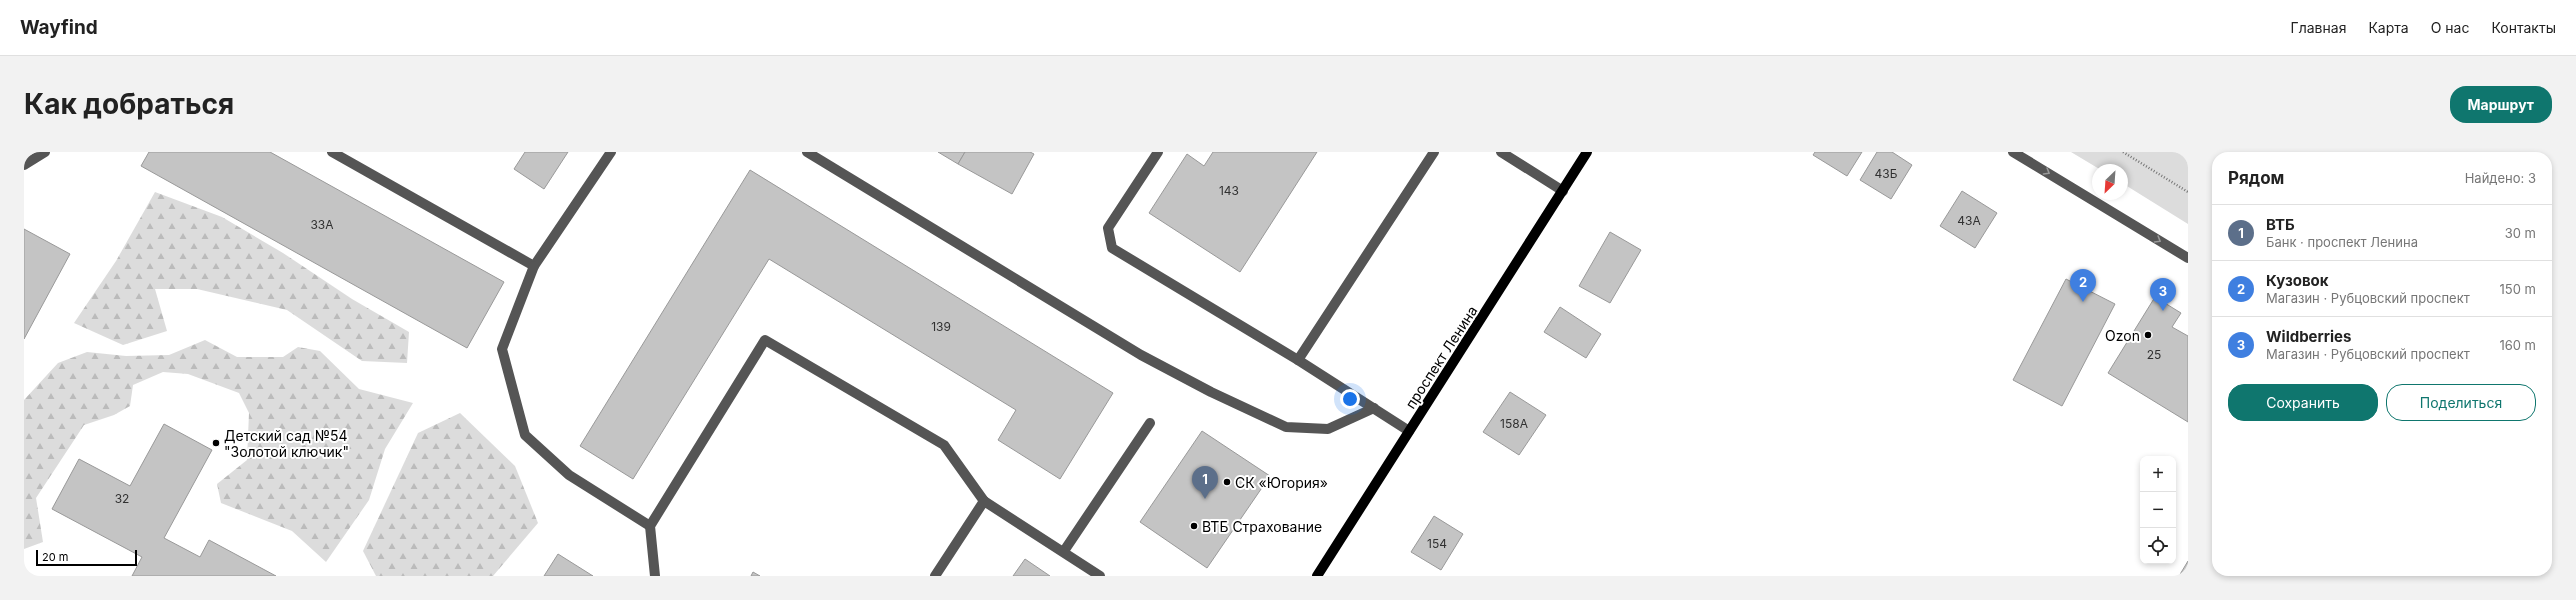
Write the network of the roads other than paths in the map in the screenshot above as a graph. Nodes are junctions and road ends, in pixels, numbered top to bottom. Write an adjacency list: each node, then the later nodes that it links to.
1 (45, 152): 10 (street)
2 (332, 152): 13 (street)
3 (611, 152): 13 (street)
4 (807, 152): 15 (street)
5 (1158, 152): 14 (street)
6 (1434, 152): 14 (street)
7 (1501, 152): 11 (street)
8 (1588, 152): 11 (main road, проспект Ленина)
9 (2013, 152): 12 (street, one-way to 12)
10 (24, 165)
11 (1563, 191): 17 (main road, проспект Ленина)
12 (2188, 258)
13 (534, 266): 19 (street)
14 (1298, 360): 15 (street)
15 (1374, 408): 17 (street)
16 (1150, 423): 20 (street)
17 (1410, 431): 24 (main road, проспект Ленина)
18 (984, 501): 19 (street); 20 (street); 22 (street)
19 (650, 526): 21 (street)
20 (1064, 551): 23 (street)
21 (654, 576)
22 (935, 576)
23 (1100, 576)
24 (1318, 576)

